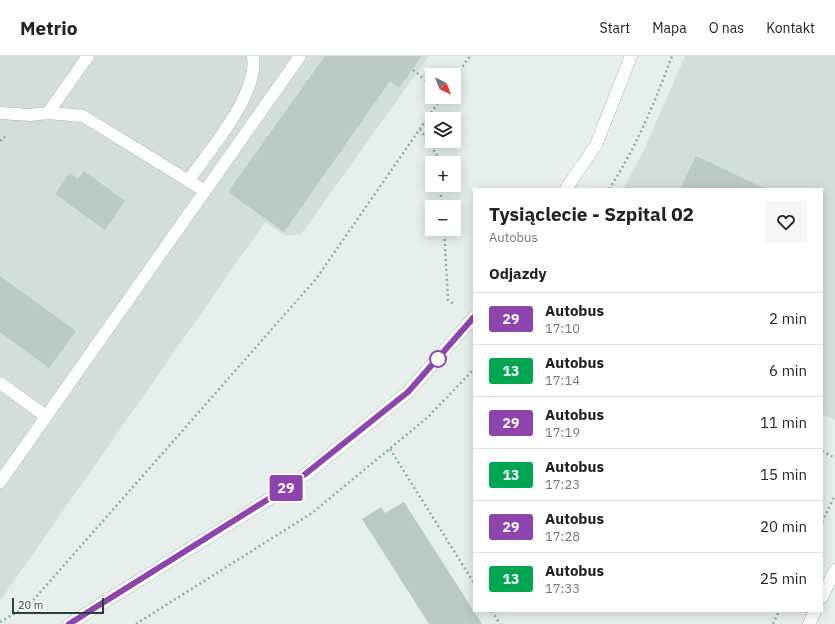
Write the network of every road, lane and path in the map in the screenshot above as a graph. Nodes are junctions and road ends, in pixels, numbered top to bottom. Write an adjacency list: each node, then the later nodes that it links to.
1 (88, 56): 12 (street)
2 (253, 56): 15 (street)
3 (300, 56): 18 (street)
4 (470, 56): 7 (path)
5 (631, 56): 16 (street)
6 (672, 56): 17 (path)
7 (461, 69)
8 (413, 70): 9 (path)
9 (425, 79)
10 (437, 104): 13 (path)
11 (0, 112): 12 (street)
12 (48, 113): 15 (street)
13 (420, 128): 14 (path); 36 (path)
14 (437, 156)
15 (188, 181): 18 (street)
16 (567, 188)
17 (610, 188)
18 (205, 191): 23 (street)
19 (444, 236): 20 (path)
20 (473, 318): 37 (street)
21 (473, 369): 24 (path)
22 (0, 383): 23 (street)
23 (46, 416): 27 (street)
24 (390, 449): 31 (path); 38 (path)
25 (823, 452): 26 (path)
26 (835, 458)
27 (0, 482)
28 (835, 495): 29 (path)
29 (823, 520)
30 (835, 570): 32 (street)
31 (473, 581)
32 (823, 595)
33 (493, 612): 39 (path)
34 (779, 612): 40 (path)
35 (815, 612): 41 (street)
36 (0, 622)
37 (69, 624)
38 (136, 624)
39 (500, 624)
40 (773, 624)
41 (809, 624)

